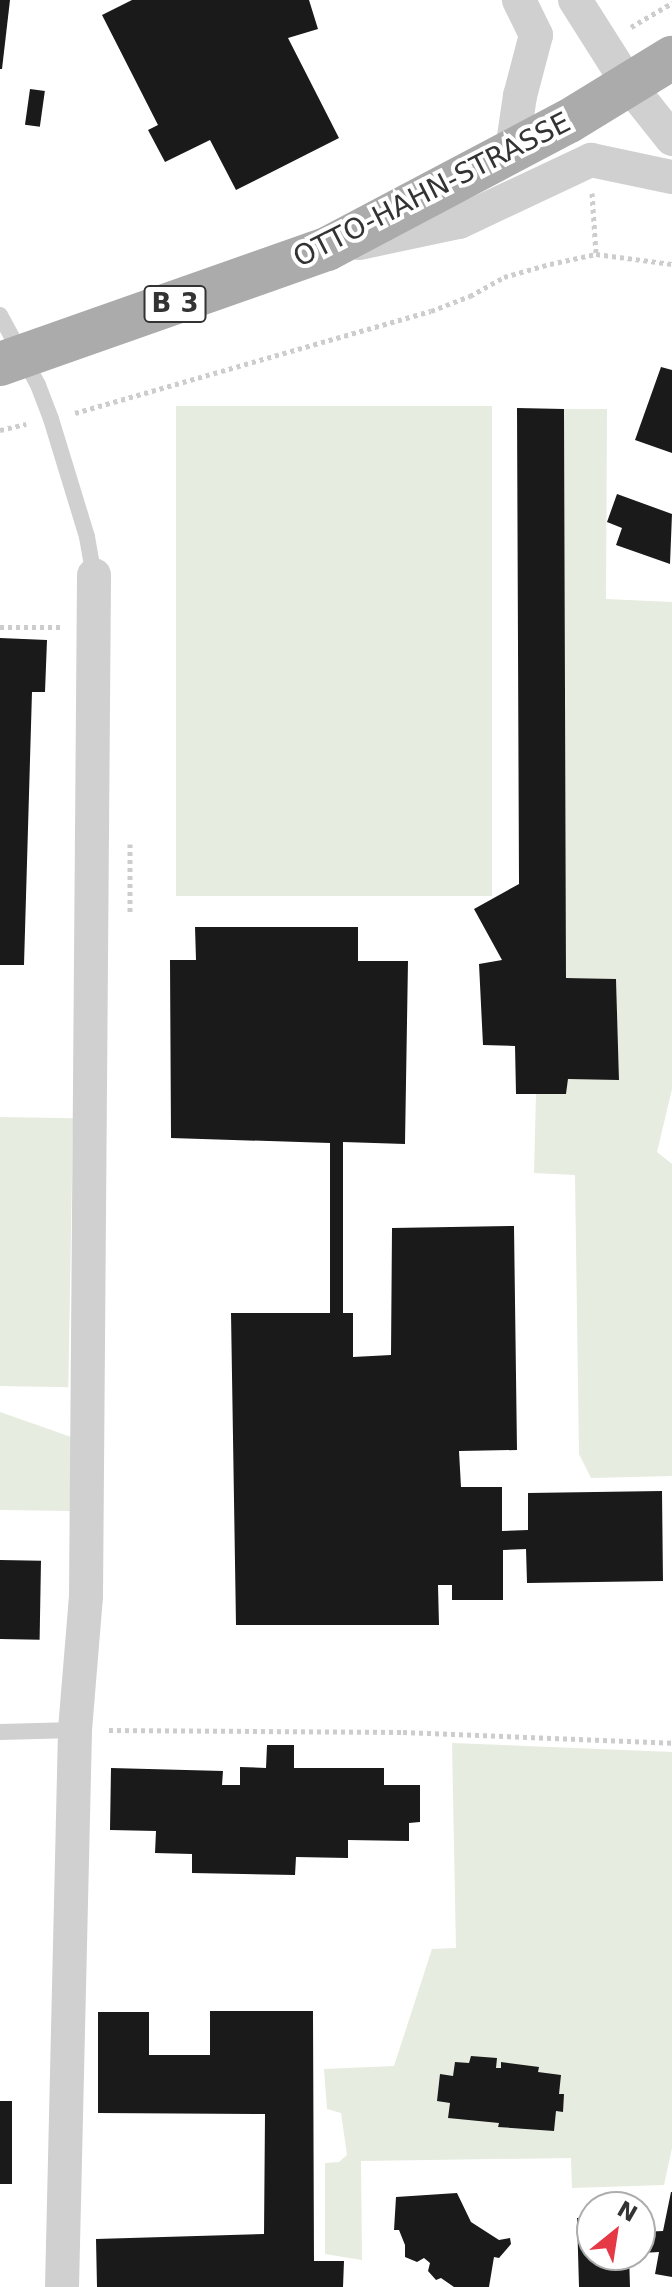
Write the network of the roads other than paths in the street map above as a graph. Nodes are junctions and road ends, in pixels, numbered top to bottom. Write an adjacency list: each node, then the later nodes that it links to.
1 (519, 0): 6 (street)
2 (575, 0): 4 (street)
3 (672, 58): 4 (main road, OTTO-HAHN-STRASSE / B 3)
4 (629, 85): 5 (street); 6 (main road, OTTO-HAHN-STRASSE / B 3)
5 (672, 139)
6 (512, 150): 8 (main road, OTTO-HAHN-STRASSE / B 3)
7 (672, 177): 8 (street)
8 (327, 249): 10 (main road, OTTO-HAHN-STRASSE / B 3)
9 (0, 315): 10 (lane)
10 (11, 361): 11 (lane)
11 (94, 575): 12 (street)
12 (75, 1730): 13 (lane); 14 (street)
13 (0, 1732)
14 (62, 2287)

